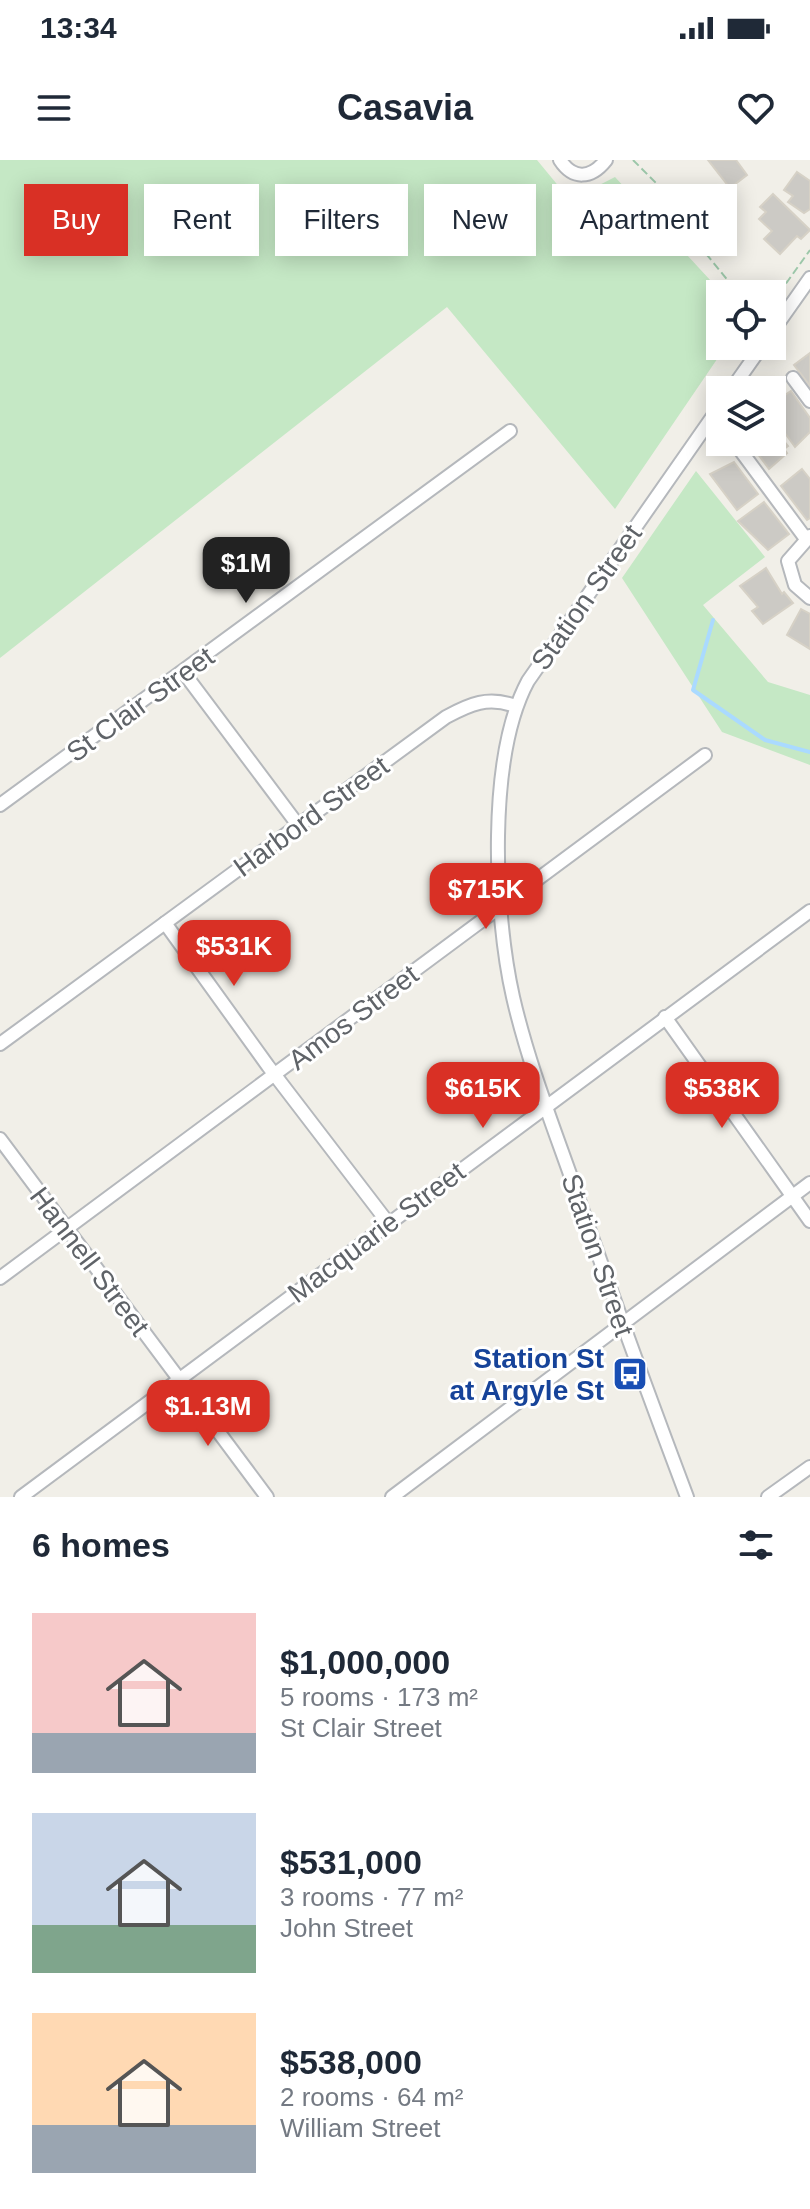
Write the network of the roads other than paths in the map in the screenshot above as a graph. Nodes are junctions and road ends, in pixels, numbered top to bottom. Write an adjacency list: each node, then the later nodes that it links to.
1 (560, 160): 2 (street)
2 (606, 160)
3 (810, 278): 4 (street)
4 (786, 312)
5 (793, 378): 6 (street)
6 (810, 401)
7 (706, 426): 13 (street, Station Street)
8 (510, 431): 12 (street, St Clair Street)
9 (745, 456): 10 (street)
10 (808, 538): 11 (street)
11 (810, 598)
12 (184, 673): 15 (street, St Clair Street); 16 (street)
13 (515, 706): 16 (street, Harbord Street); 17 (street, Station Street)
14 (705, 755): 17 (street, Amos Street)
15 (0, 805)
16 (298, 825): 19 (street, Harbord Street)
17 (502, 906): 22 (street, Amos Street); 23 (street, Station Street)
18 (810, 911): 20 (street, Macquarie Street)
19 (165, 923): 21 (street, Harbord Street); 22 (street)
20 (665, 1017): 23 (street, Macquarie Street); 26 (street)
21 (0, 1044)
22 (274, 1075): 28 (street); 29 (street, Amos Street)
23 (546, 1105): 28 (street, Macquarie Street); 31 (street, Station Street)
24 (0, 1139): 29 (street, Hannell Street)
25 (810, 1183): 26 (street)
26 (792, 1198): 27 (street); 31 (street)
27 (810, 1221)
28 (389, 1224): 32 (street, Macquarie Street)
29 (65, 1230): 30 (street, Amos Street); 32 (street, Hannell Street)
30 (0, 1278)
31 (622, 1325): 36 (street); 37 (street, Station Street)
32 (179, 1378): 34 (street, Macquarie Street); 35 (street, Hannell Street)
33 (810, 1467): 38 (street)
34 (21, 1497)
35 (267, 1497)
36 (392, 1497)
37 (687, 1497)
38 (768, 1497)

